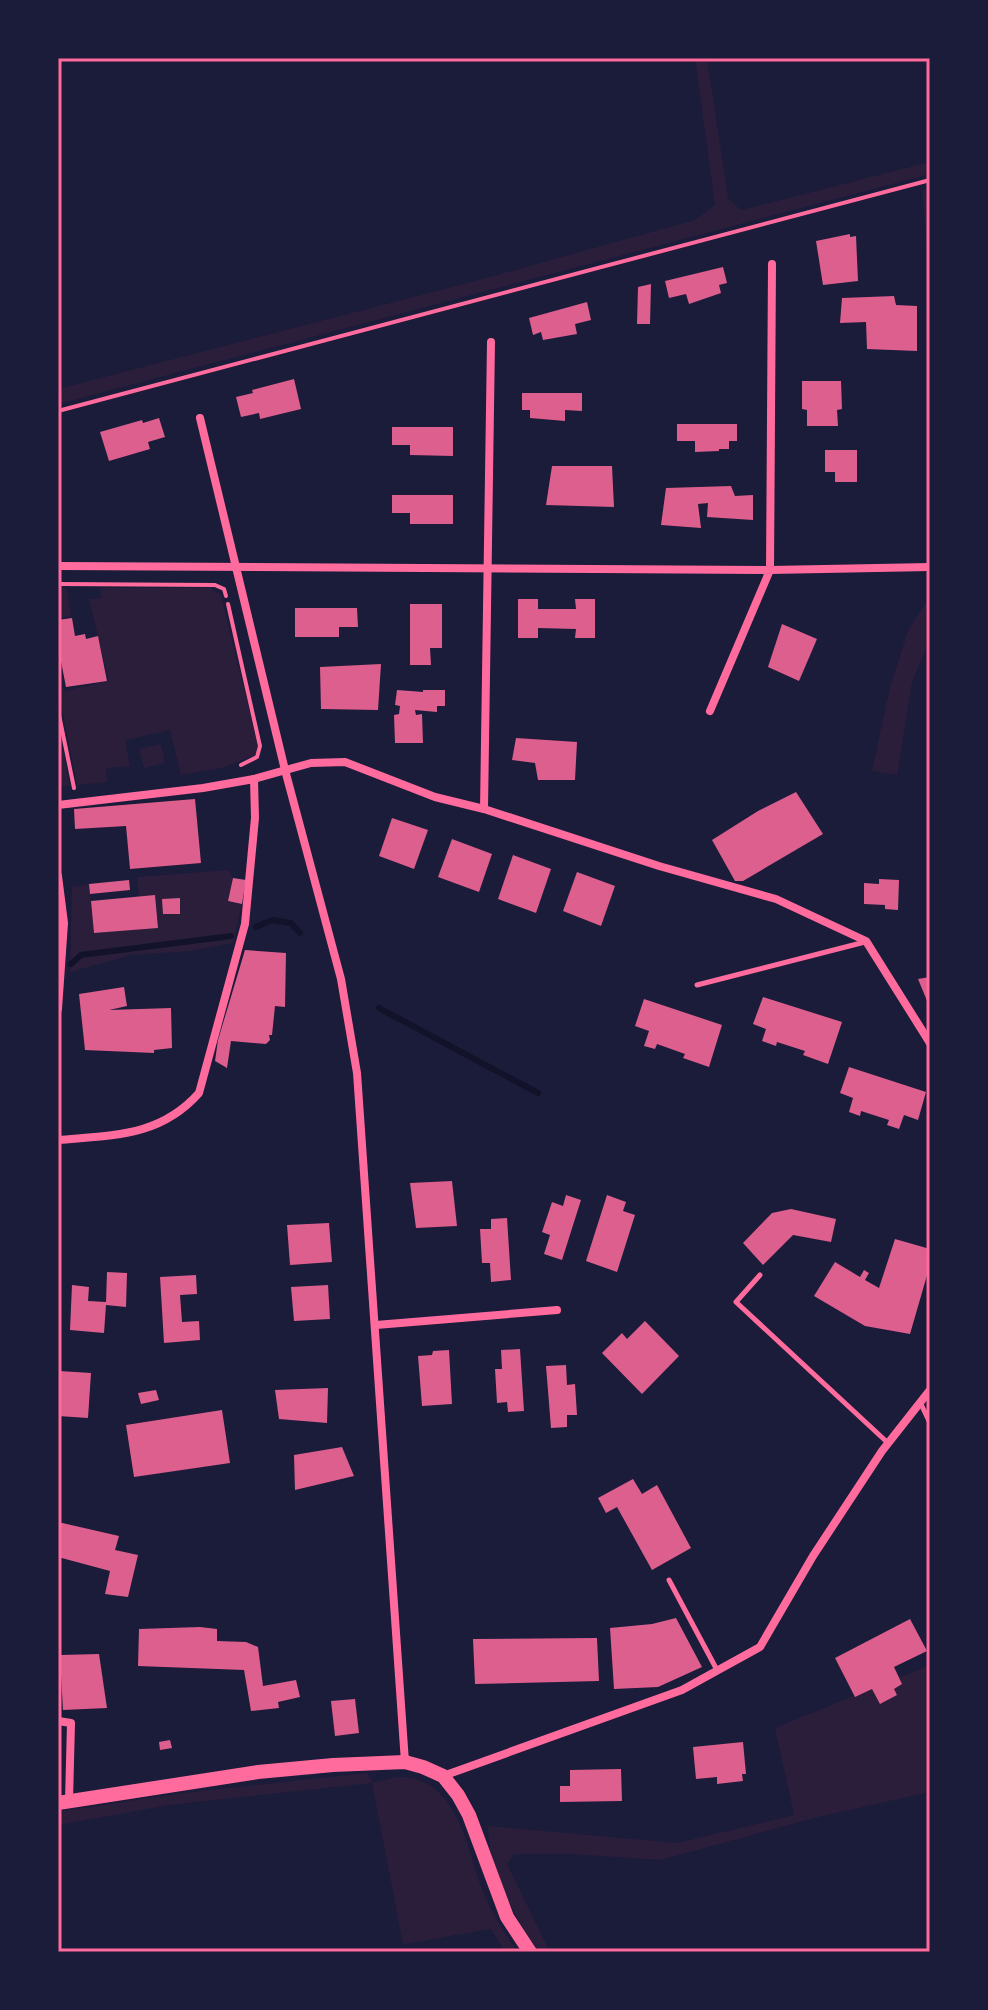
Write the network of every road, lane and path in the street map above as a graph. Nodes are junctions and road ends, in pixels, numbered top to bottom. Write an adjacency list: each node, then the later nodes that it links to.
1 (930, 180): 4 (path)
2 (772, 264): 10 (street)
3 (491, 342): 8 (street)
4 (58, 411)
5 (200, 418): 7 (street)
6 (58, 566): 7 (street)
7 (237, 567): 8 (street); 15 (street)
8 (487, 567): 10 (street); 19 (street)
9 (930, 567): 10 (street)
10 (770, 570): 13 (street)
11 (58, 584): 14 (path)
12 (58, 710): 17 (path)
13 (710, 711)
14 (238, 766)
15 (285, 770): 16 (street); 19 (street); 28 (street)
16 (254, 779): 18 (street); 25 (street)
17 (88, 786)
18 (58, 805)
19 (484, 809): 21 (street)
20 (58, 876): 23 (street)
21 (866, 941): 22 (lane); 24 (street)
22 (697, 985)
23 (58, 1009)
24 (930, 1043)
25 (58, 1140)
26 (760, 1275): 32 (lane)
27 (557, 1310): 28 (street)
28 (376, 1325): 36 (street)
29 (930, 1390): 30 (street)
30 (920, 1401): 31 (lane); 32 (street)
31 (930, 1423)
32 (888, 1443): 34 (street)
33 (669, 1580): 34 (lane)
34 (718, 1670): 37 (street)
35 (58, 1721): 38 (street)
36 (405, 1762): 37 (street); 38 (street)
37 (443, 1776): 39 (street)
38 (63, 1802)
39 (530, 1952)

